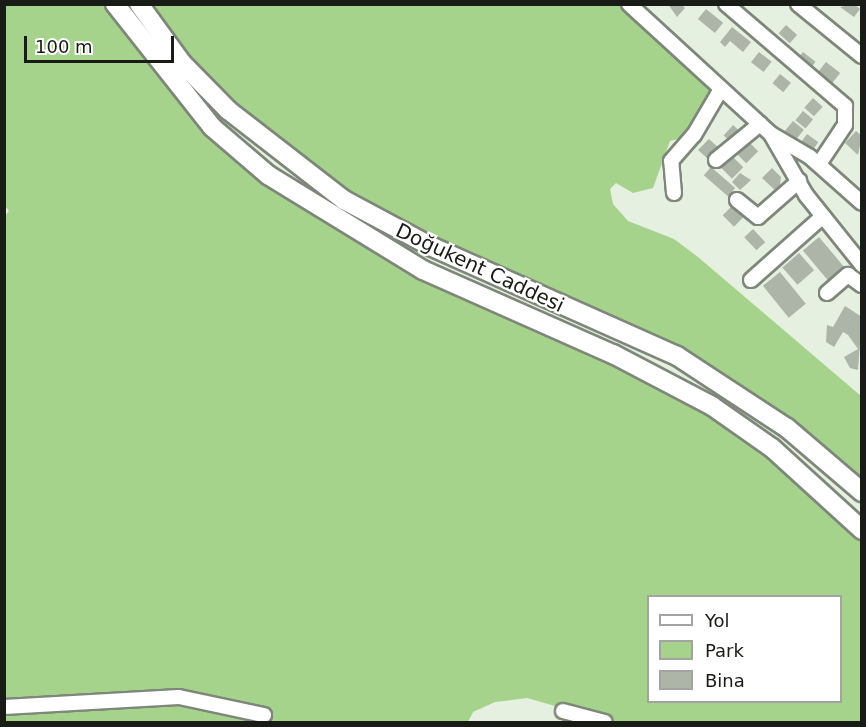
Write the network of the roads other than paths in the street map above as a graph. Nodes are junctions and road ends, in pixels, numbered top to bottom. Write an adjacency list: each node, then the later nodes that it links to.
1 (115, 4): 22 (main road, Doğukent Caddesi)
2 (139, 4): 21 (main road, Doğukent Caddesi)
3 (629, 4): 7 (street)
4 (726, 4): 11 (street)
5 (798, 4): 6 (street)
6 (861, 56)
7 (721, 89): 8 (street); 13 (street)
8 (760, 124): 9 (street); 10 (street)
9 (771, 134): 11 (street); 12 (street)
10 (716, 160)
11 (819, 164): 15 (street)
12 (799, 182): 14 (street); 16 (street)
13 (674, 193)
14 (737, 200)
15 (861, 203)
16 (823, 216): 17 (street); 18 (street)
17 (861, 265)
18 (751, 280)
19 (858, 288): 20 (street)
20 (827, 293)
21 (861, 492)
22 (861, 530)
23 (4, 707): 25 (street)
24 (563, 711): 26 (street)
25 (264, 715)
26 (605, 723)

